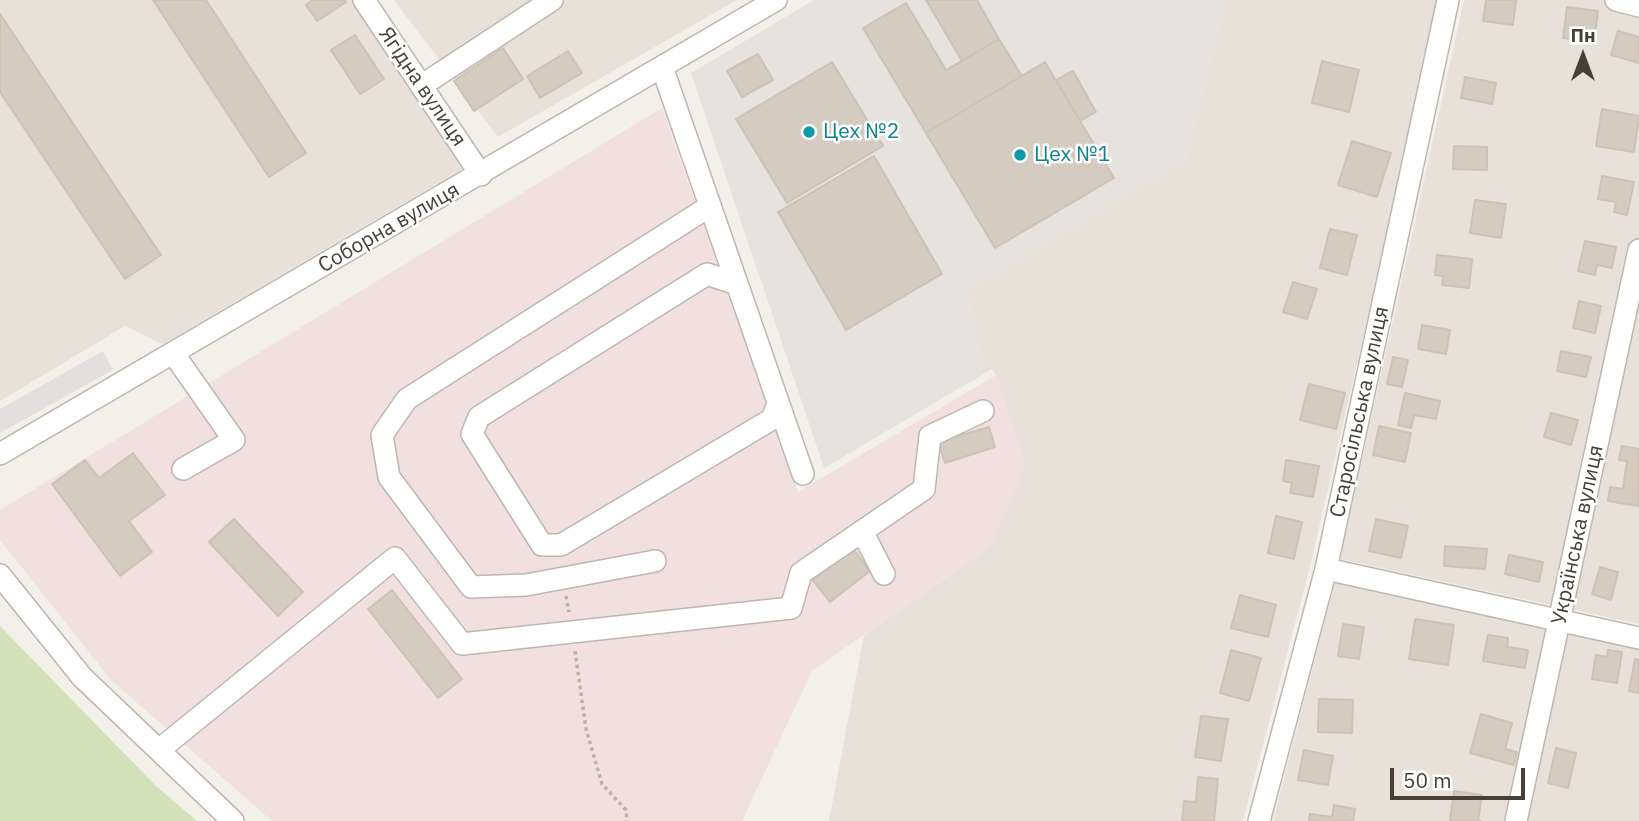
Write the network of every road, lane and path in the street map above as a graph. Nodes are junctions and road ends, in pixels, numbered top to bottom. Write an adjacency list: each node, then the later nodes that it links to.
1 (364, 0): 8 (street, Ягідна вулиця)
2 (552, 0): 8 (street)
3 (776, 0): 7 (street, Соборна вулиця)
4 (1448, 0): 21 (street, Старосільська вулиця)
5 (1616, 0): 6 (street)
6 (1639, 6)
7 (662, 67): 9 (street, Соборна вулиця); 10 (street)
8 (421, 86): 9 (street, Ягідна вулиця)
9 (481, 175): 13 (street, Соборна вулиця)
10 (710, 206): 12 (street); 24 (street)
11 (1639, 250): 25 (street, Українська вулиця)
12 (737, 284): 14 (street); 14 (street)
13 (173, 353): 16 (street, Соборна вулиця); 17 (street)
14 (778, 404): 18 (street)
15 (983, 411): 19 (street)
16 (0, 454)
17 (183, 469)
18 (803, 474)
19 (862, 531): 22 (street); 26 (street)
20 (654, 561): 24 (street)
21 (1326, 569): 25 (street); 31 (street, Старосільська вулиця)
22 (884, 574)
23 (0, 575): 28 (street)
24 (564, 578): 26 (path)
25 (1560, 621): 27 (street); 32 (street, Українська вулиця)
26 (572, 632): 28 (street); 30 (path)
27 (1639, 638)
28 (159, 750): 29 (street)
29 (233, 821)
30 (627, 821)
31 (1259, 821)
32 (1516, 821)

